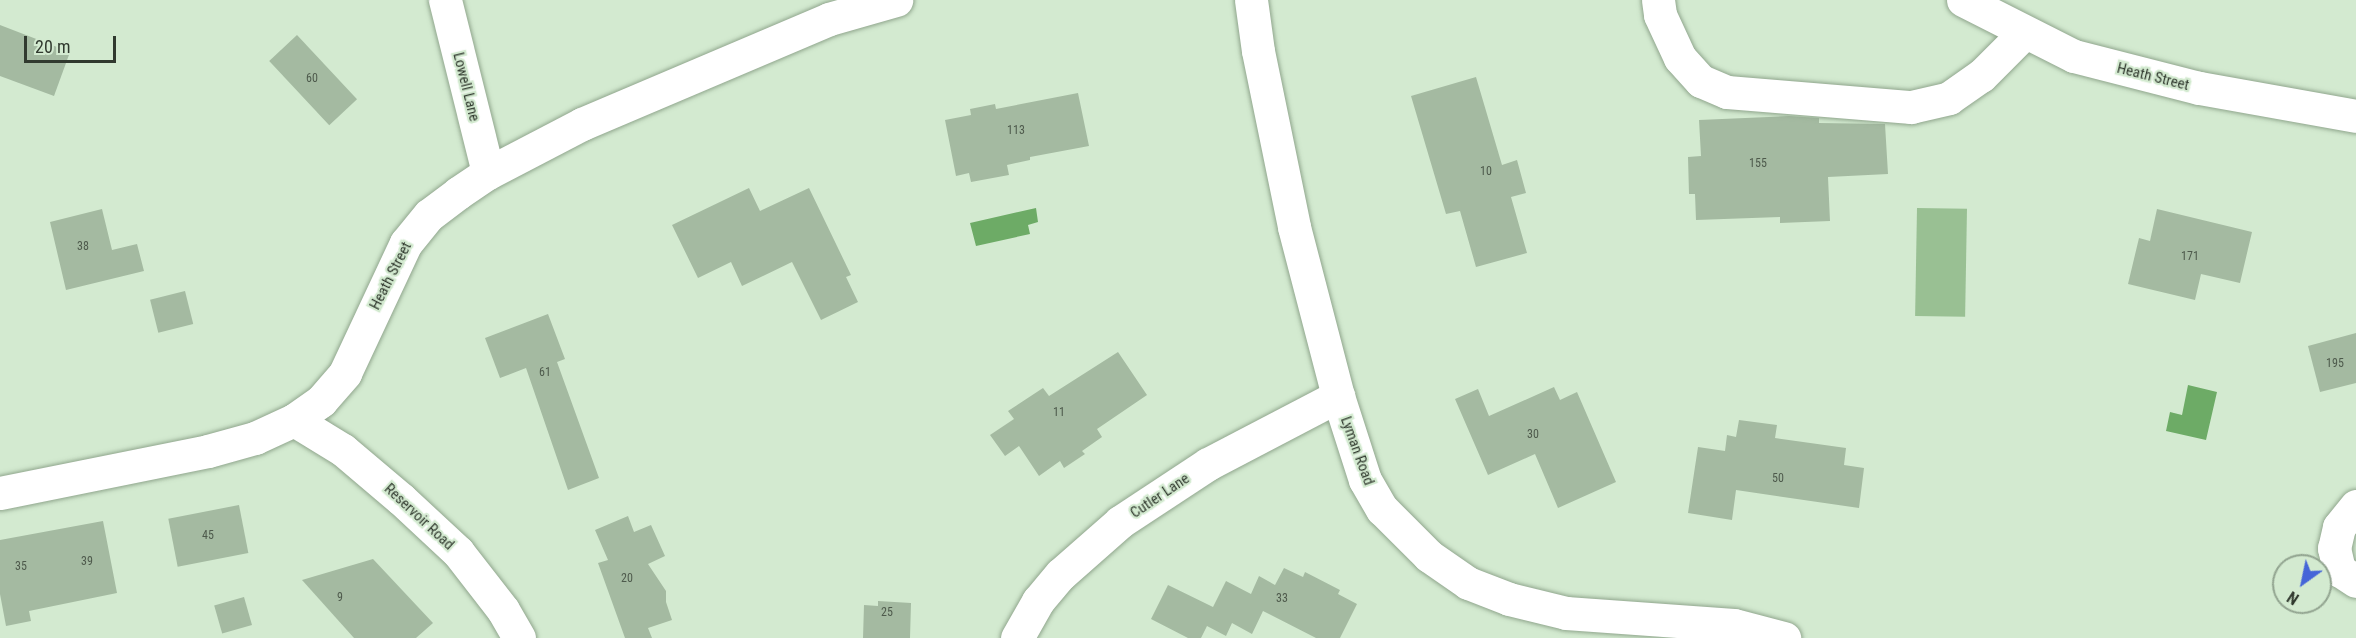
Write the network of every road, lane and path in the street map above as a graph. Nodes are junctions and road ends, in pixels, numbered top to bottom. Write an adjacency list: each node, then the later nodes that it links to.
1 (445, 0): 8 (street, Lowell Lane)
2 (896, 0): 8 (street, Heath Street)
3 (1251, 0): 9 (street, Lyman Road)
4 (1658, 0): 6 (street)
5 (1963, 0): 6 (street, Heath Street)
6 (2025, 32): 7 (street, Heath Street)
7 (2356, 116)
8 (488, 173): 10 (street, Heath Street)
9 (1338, 396): 15 (street, Cutler Lane); 16 (street, Lyman Road)
10 (294, 420): 11 (street, Heath Street); 14 (street, Reservoir Road)
11 (0, 493)
12 (2356, 506): 13 (street)
13 (2356, 581)
14 (519, 638)
15 (1017, 638)
16 (1784, 638)

